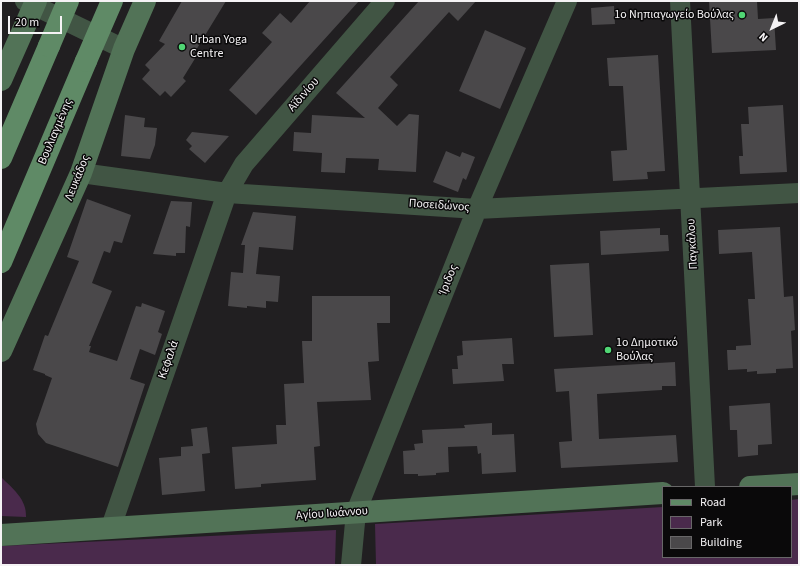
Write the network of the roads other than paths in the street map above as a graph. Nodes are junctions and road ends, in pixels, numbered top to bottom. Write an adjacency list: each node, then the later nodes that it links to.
1 (68, 1): 10 (main road, bridge)
2 (112, 1): 16 (main road, Βουλιαγμένης, bridge)
3 (145, 1): 8 (street, Λευκάδος)
4 (385, 1): 12 (street, Αϊδινίου)
5 (567, 1): 15 (street, Ίριδος)
6 (680, 1): 14 (street, Παγκάλου)
7 (32, 3): 8 (street); 9 (street)
8 (124, 49): 11 (street, Λευκάδος)
9 (1, 80)
10 (1, 158)
11 (81, 173): 12 (street, Ποσειδώνος); 17 (street, Λευκάδος)
12 (227, 193): 15 (street, Ποσειδώνος); 23 (street, Κεφαλά)
13 (799, 193): 14 (street, Ποσειδώνος)
14 (690, 198): 15 (street, Ποσειδώνος); 19 (street, Παγκάλου)
15 (477, 209): 22 (street, Ίριδος)
16 (1, 262)
17 (1, 351)
18 (799, 484): 20 (street)
19 (705, 486)
20 (766, 486)
21 (662, 493): 22 (street, Αγίου Ιωάννου)
22 (356, 512): 23 (street, Αγίου Ιωάννου); 25 (street, Ίριδος)
23 (111, 527): 24 (street, Αγίου Ιωάννου)
24 (4, 534)
25 (351, 565)

